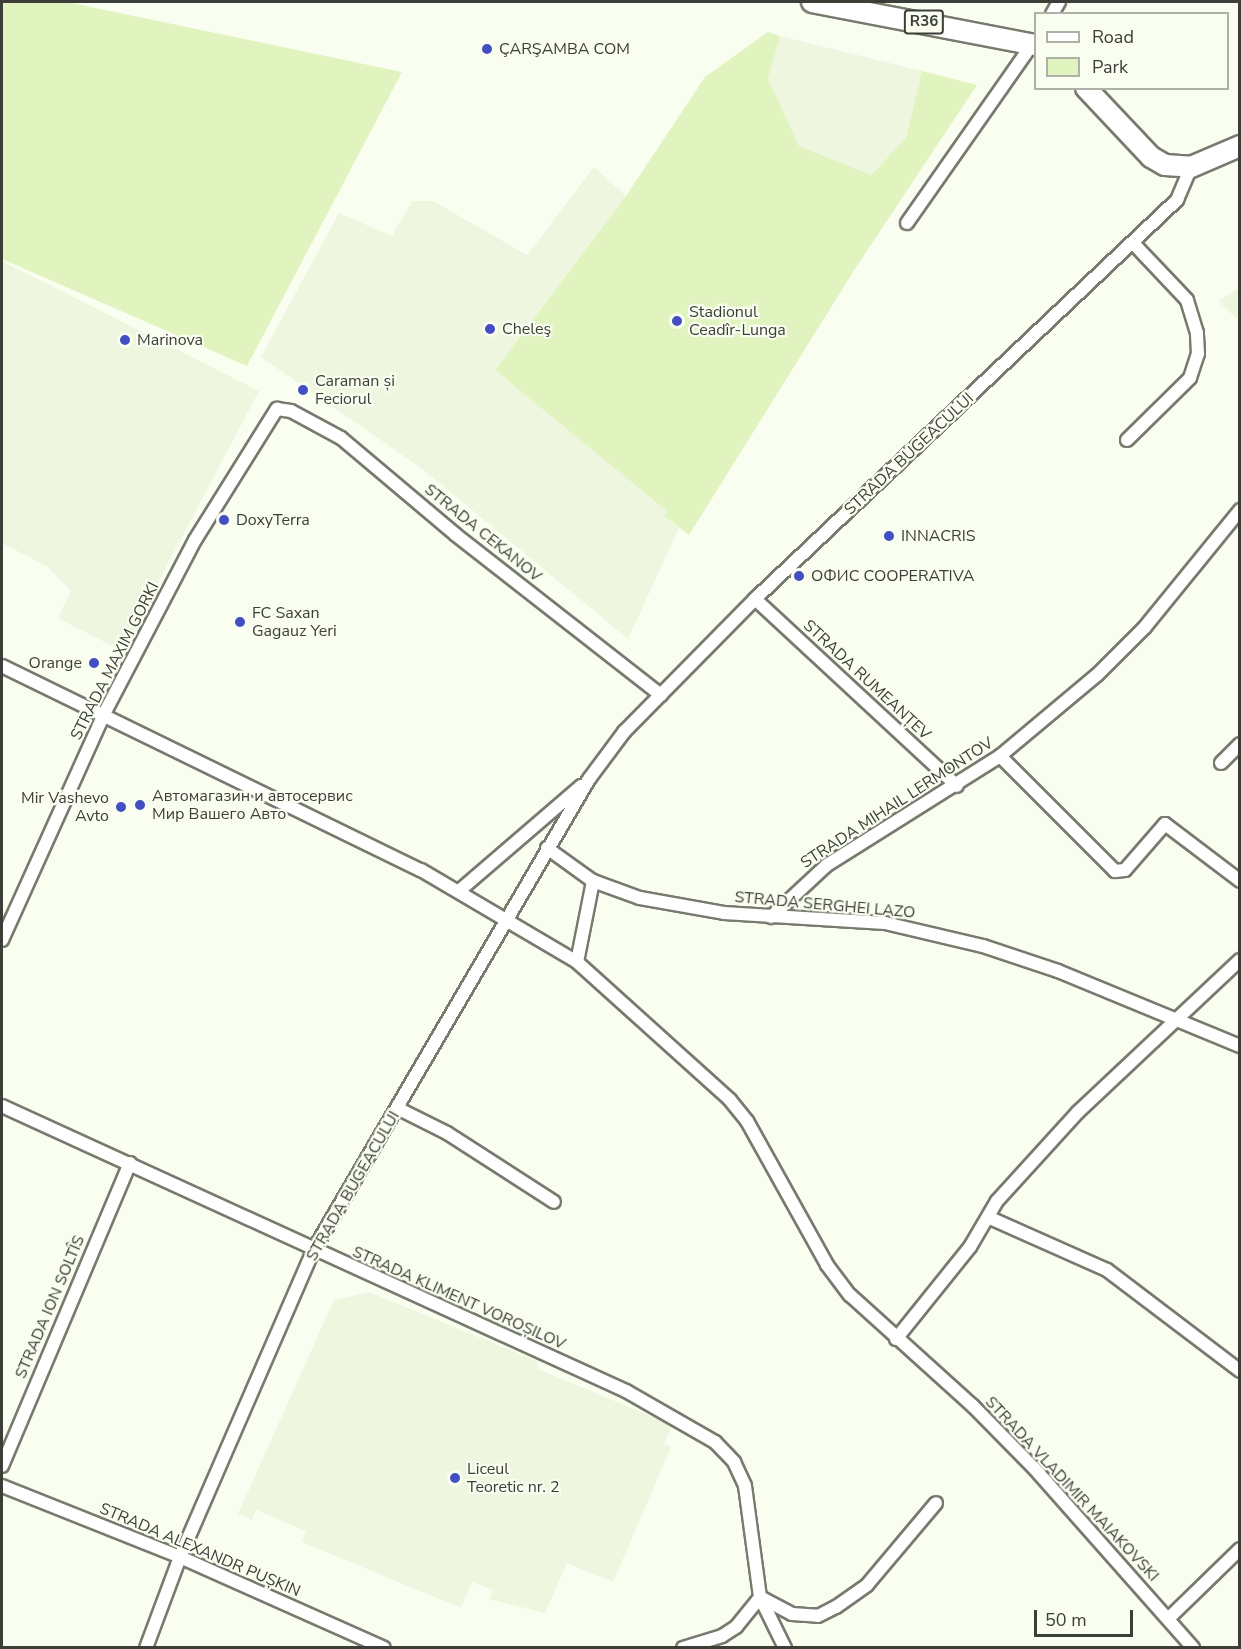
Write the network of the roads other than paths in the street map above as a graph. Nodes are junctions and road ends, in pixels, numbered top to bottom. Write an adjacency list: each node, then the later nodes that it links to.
1 (812, 2): 2 (main road, R36)
2 (1034, 42)
3 (1034, 43): 7 (street)
4 (1088, 90): 6 (main road)
5 (1239, 146): 6 (main road)
6 (1191, 167): 8 (street, STRADA BUGEACULUI)
7 (907, 223)
8 (1133, 243): 10 (street); 12 (street, STRADA BUGEACULUI)
9 (277, 409): 14 (street, STRADA CEKANOV); 15 (street, STRADA MAXIM GORKI)
10 (1127, 440)
11 (1239, 510): 17 (street, STRADA MIHAIL LERMONTOV)
12 (755, 598): 14 (street, STRADA BUGEACULUI); 20 (street, STRADA RUMEANȚEV)
13 (2, 666): 15 (street, STRADA VLADIMIR MAIAKOVSKI)
14 (661, 695): 19 (street, STRADA BUGEACULUI)
15 (104, 714): 24 (street, STRADA VLADIMIR MAIAKOVSKI); 27 (street, STRADA MAXIM GORKI)
16 (1239, 744): 18 (street)
17 (1000, 756): 20 (street, STRADA MIHAIL LERMONTOV); 23 (street)
18 (1221, 763)
19 (589, 779): 21 (street, STRADA BUGEACULUI); 24 (street, STRADA BUGEACULUI)
20 (957, 786): 25 (street, STRADA MIHAIL LERMONTOV)
21 (547, 848): 22 (street, STRADA SERGHEI LAZO); 26 (street, STRADA BUGEACULUI)
22 (593, 881): 25 (street, STRADA SERGHEI LAZO); 29 (street)
23 (1239, 881)
24 (459, 891): 26 (street, STRADA VLADIMIR MAIAKOVSKI)
25 (771, 917): 30 (street, STRADA SERGHEI LAZO)
26 (510, 919): 29 (street, STRADA VLADIMIR MAIAKOVSKI); 33 (street, STRADA BUGEACULUI)
27 (2, 940)
28 (1239, 960): 30 (street)
29 (577, 962): 38 (street, STRADA VLADIMIR MAIAKOVSKI)
30 (1179, 1019): 31 (street, STRADA SERGHEI LAZO); 36 (street)
31 (1239, 1046)
32 (2, 1106): 34 (street, STRADA KLIMENT VOROȘILOV)
33 (399, 1109): 35 (street); 37 (street, STRADA BUGEACULUI)
34 (130, 1163): 37 (street, STRADA KLIMENT VOROȘILOV); 40 (street, STRADA ION SOLTÎS)
35 (554, 1202)
36 (990, 1218): 38 (street); 39 (street)
37 (313, 1251): 44 (street, STRADA BUGEACULUI); 45 (street, STRADA KLIMENT VOROȘILOV)
38 (896, 1339): 46 (street, STRADA VLADIMIR MAIAKOVSKI)
39 (1239, 1371)
40 (2, 1466)
41 (2, 1486): 44 (street, STRADA ALEXANDR PUȘKIN)
42 (936, 1503): 45 (street)
43 (1239, 1549): 46 (street)
44 (180, 1557): 47 (street, STRADA BUGEACULUI); 48 (street, STRADA ALEXANDR PUȘKIN)
45 (760, 1597): 49 (street); 50 (street, STRADA KLIMENT VOROȘILOV)
46 (1169, 1618): 51 (street, STRADA VLADIMIR MAIAKOVSKI)
47 (146, 1647)
48 (384, 1647)
49 (683, 1647)
50 (784, 1647)
51 (1193, 1647)

